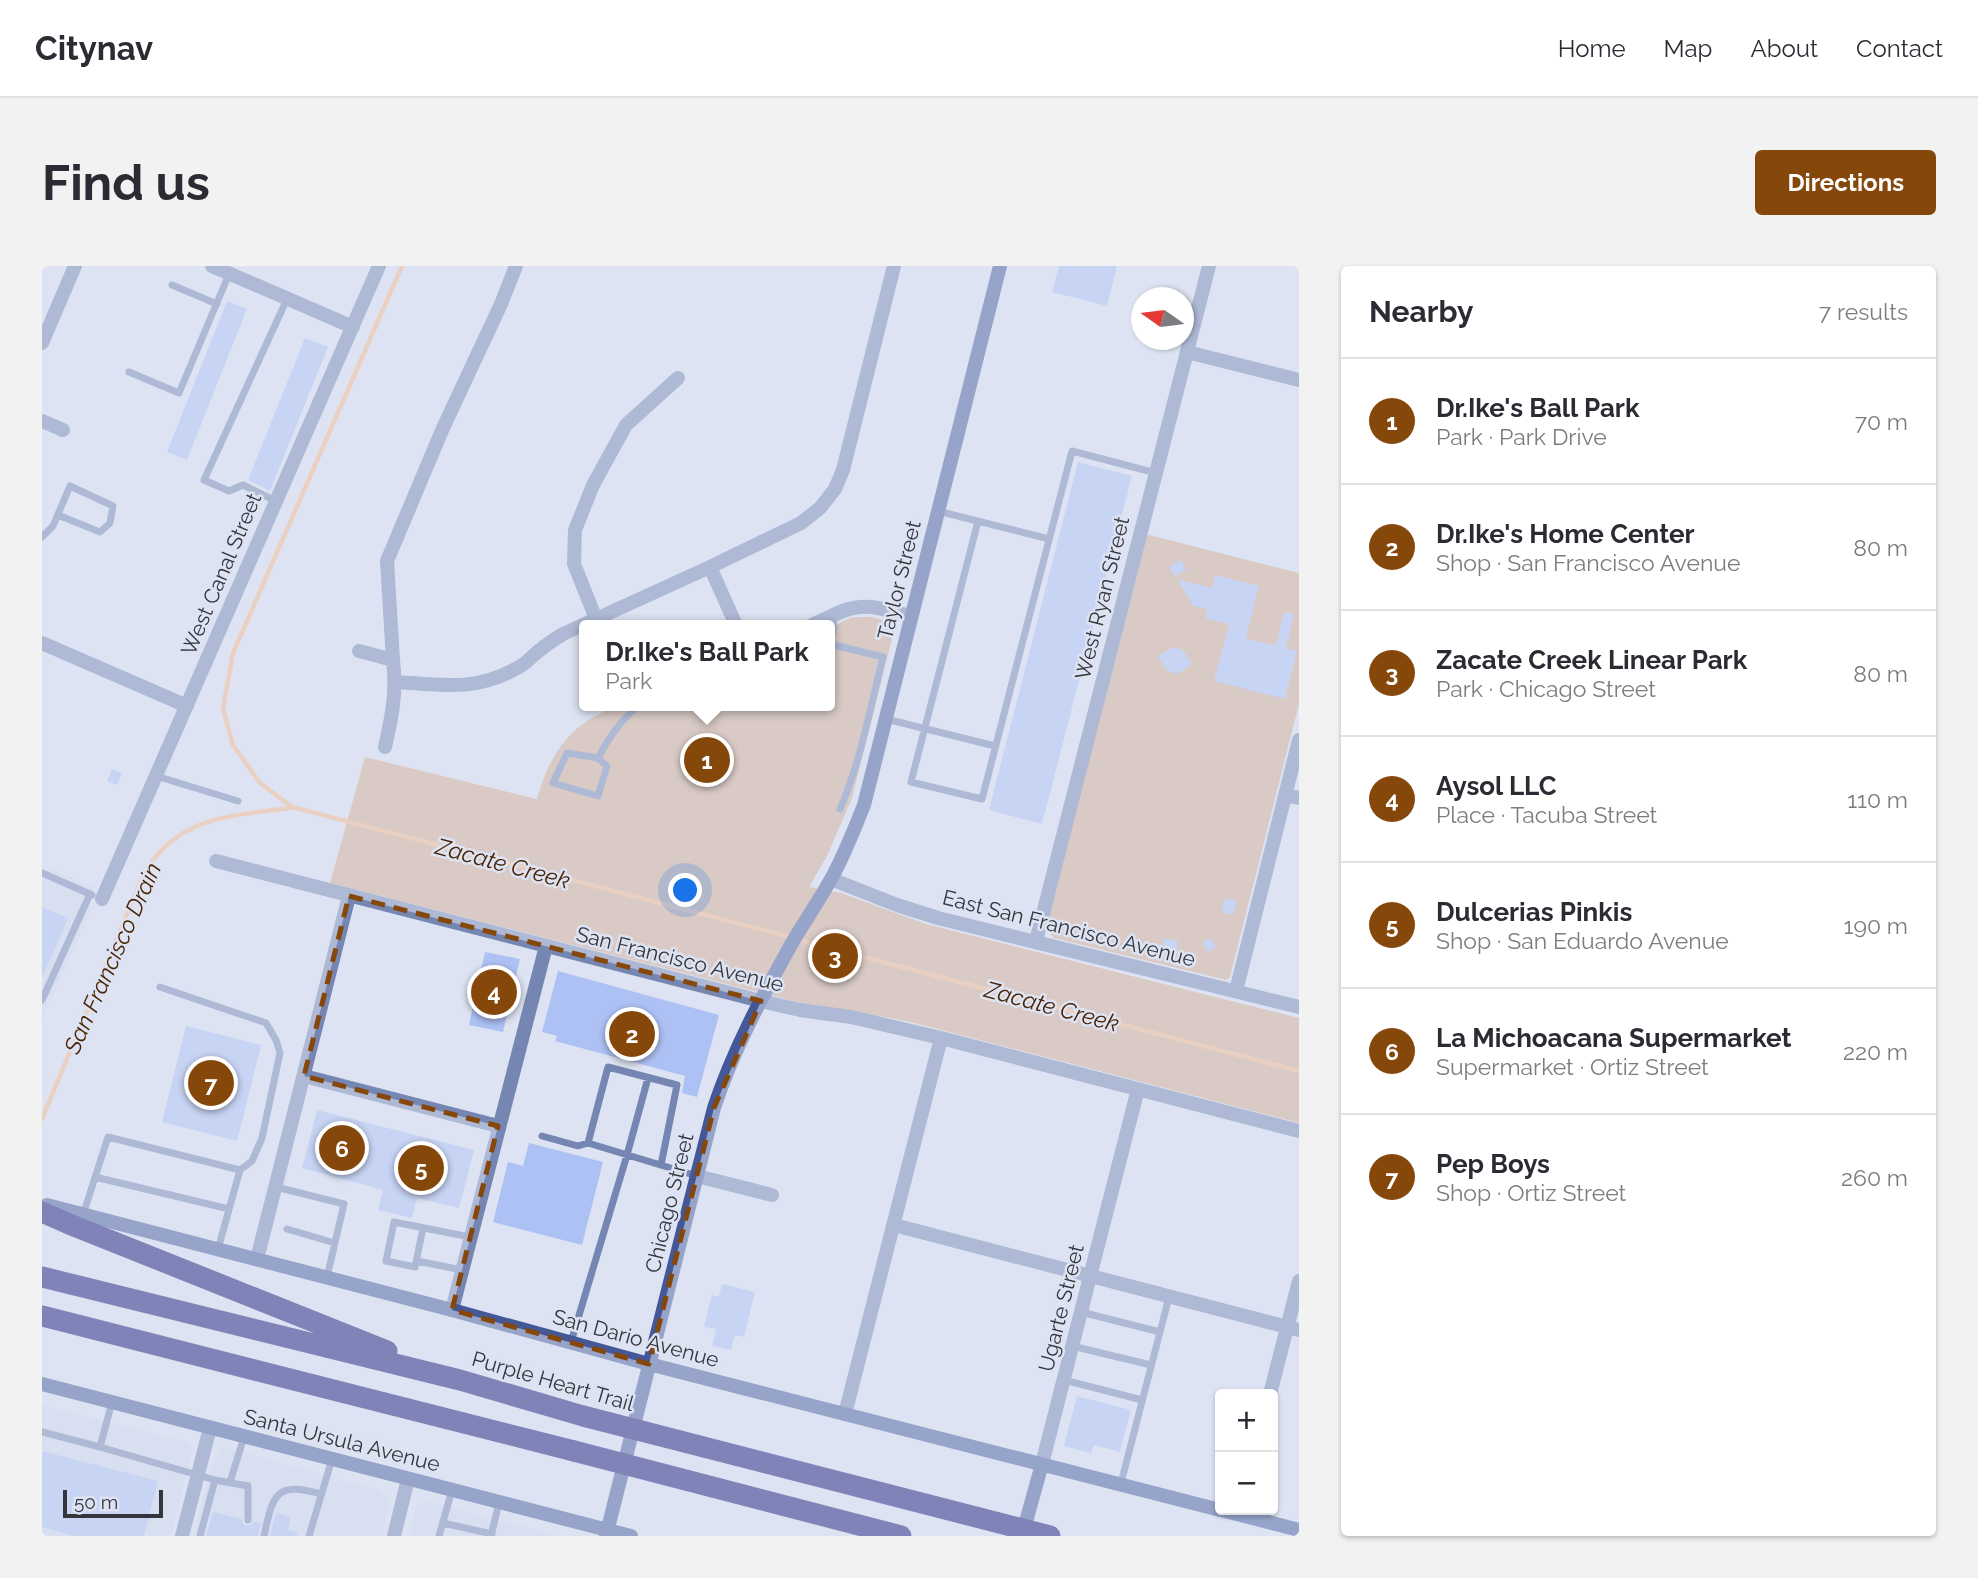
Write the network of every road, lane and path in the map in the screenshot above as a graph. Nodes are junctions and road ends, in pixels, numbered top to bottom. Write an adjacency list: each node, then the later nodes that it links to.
1 (75, 266): 13 (street)
2 (212, 266): 8 (street)
3 (379, 266): 12 (street, West Canal Street)
4 (516, 266): 38 (street)
5 (894, 266): 27 (street)
6 (1000, 266): 22 (main road, Taylor Street)
7 (1209, 266): 14 (street, West Ryan Street)
8 (230, 274): 10 (street); 11 (lane)
9 (172, 285): 11 (lane)
10 (287, 299): 12 (street); 21 (lane)
11 (217, 304): 15 (lane)
12 (353, 327): 21 (street, West Canal Street)
13 (42, 343)
14 (1187, 352): 17 (street); 20 (street, West Ryan Street)
15 (129, 372)
16 (678, 378): 30 (street)
17 (1299, 380)
18 (42, 421): 19 (street)
19 (64, 430)
20 (1156, 472): 26 (lane); 58 (street, West Ryan Street)
21 (276, 501): 40 (street, West Canal Street)
22 (938, 510): 24 (lane); 29 (main road, Taylor Street)
23 (58, 516): 23 (lane); 25 (lane)
24 (978, 521): 26 (lane); 43 (lane)
25 (42, 537)
26 (1049, 539): 45 (lane)
27 (710, 567): 30 (street); 31 (street)
28 (832, 616): 29 (street); 32 (street); 33 (lane)
29 (911, 617): 42 (main road, Taylor Street)
30 (596, 619)
31 (734, 620)
32 (823, 620)
33 (833, 620)
34 (579, 626): 39 (street)
35 (42, 643): 40 (street)
36 (835, 645): 51 (lane)
37 (359, 651): 38 (street)
38 (393, 660): 39 (street)
39 (396, 682): 46 (street)
40 (187, 706): 48 (street, West Canal Street)
41 (633, 711): 47 (lane)
42 (886, 719): 43 (lane); 54 (main road, Taylor Street)
43 (925, 729): 45 (lane); 45 (lane)
44 (1299, 740): 49 (street)
45 (995, 746)
46 (385, 747)
47 (598, 758): 47 (lane)
48 (156, 776): 50 (lane); 55 (street, West Canal Street)
49 (1292, 796): 61 (street)
50 (238, 801)
51 (840, 809)
52 (216, 861): 56 (street, San Francisco Avenue)
53 (42, 873): 55 (lane)
54 (831, 879): 57 (main road, Taylor Street); 58 (street, East San Francisco Avenue)
55 (96, 896): 62 (lane)
56 (348, 896): 59 (street, San Francisco Avenue); 66 (street)
57 (819, 898): 63 (main road, Chicago Street)
58 (1036, 941): 61 (street, East San Francisco Avenue)
59 (545, 946): 63 (street, San Francisco Avenue); 69 (street)
60 (160, 988): 75 (lane)
61 (1236, 991): 64 (street, East San Francisco Avenue)
62 (42, 1000)
63 (761, 1001): 65 (street, San Francisco Avenue); 76 (main road, Chicago Street)
64 (1299, 1007)
65 (941, 1038): 68 (street, San Francisco Avenue); 84 (street)
66 (304, 1076): 69 (street); 78 (street)
67 (648, 1078): 72 (lane); 73 (lane); 74 (lane)
68 (1138, 1089): 70 (street, San Francisco Avenue); 93 (street, Ugarte Street)
69 (498, 1126): 87 (street)
70 (1299, 1131)
71 (542, 1136): 72 (lane)
72 (588, 1143): 73 (lane)
73 (627, 1155): 74 (lane); 105 (lane)
74 (661, 1165): 76 (lane)
75 (240, 1170): 77 (lane); 81 (lane)
76 (697, 1176): 79 (street); 107 (main road, Chicago Street)
77 (95, 1177): 81 (lane); 83 (lane)
78 (276, 1186): 88 (lane); 90 (street)
79 (772, 1195)
80 (42, 1204): 83 (main road, San Dario Avenue)
81 (229, 1209): 89 (lane)
82 (42, 1212): 109 (highway)
83 (83, 1215): 89 (main road, San Dario Avenue)
84 (894, 1225): 93 (street); 115 (street)
85 (424, 1228): 87 (lane); 91 (lane); 91 (lane)
86 (287, 1229): 88 (lane)
87 (470, 1237): 92 (street)
88 (335, 1243): 95 (lane)
89 (218, 1249): 90 (main road, San Dario Avenue)
90 (257, 1259): 95 (main road, San Dario Avenue)
91 (416, 1261): 92 (lane)
92 (462, 1270): 98 (street)
93 (1091, 1276): 97 (street); 99 (street, Ugarte Street)
94 (42, 1277): 109 (highway, Purple Heart Trail)
95 (327, 1278): 98 (main road, San Dario Avenue)
96 (1299, 1281): 101 (street)
97 (1168, 1297): 101 (street); 103 (lane)
98 (452, 1310): 105 (main road, San Dario Avenue)
99 (1082, 1312): 103 (lane); 106 (street, Ugarte Street)
100 (42, 1316): 104 (highway)
101 (1293, 1329): 112 (street)
102 (42, 1331): 104 (highway)
103 (1160, 1332): 108 (lane)
104 (129, 1339): 144 (highway, bridge)
105 (571, 1342): 107 (main road, San Dario Avenue)
106 (1072, 1346): 108 (lane); 110 (street, Ugarte Street)
107 (649, 1364): 115 (main road, San Dario Avenue); 135 (main road, Chicago Street)
108 (1151, 1365): 113 (lane)
109 (460, 1380): 146 (highway, Purple Heart Trail, bridge)
110 (1064, 1380): 113 (lane); 121 (street, Ugarte Street)
111 (42, 1384): 114 (main road, Santa Ursula Avenue)
112 (1272, 1389)
113 (1142, 1400): 126 (lane)
114 (112, 1402): 116 (main road, Santa Ursula Avenue); 119 (lane)
115 (845, 1414): 121 (main road, San Dario Avenue)
116 (210, 1428): 118 (main road, Santa Ursula Avenue); 122 (street)
117 (42, 1432): 119 (lane)
118 (244, 1437): 120 (main road, Santa Ursula Avenue); 125 (lane)
119 (100, 1447): 122 (lane)
120 (331, 1459): 123 (main road, Santa Ursula Avenue); 128 (lane)
121 (1042, 1464): 126 (main road, San Dario Avenue); 145 (main road, Ugarte Street)
122 (198, 1475): 124 (lane); 137 (street)
123 (408, 1479): 127 (main road, Santa Ursula Avenue); 141 (street)
124 (215, 1480): 125 (lane); 138 (lane)
125 (230, 1482): 132 (lane)
126 (1121, 1483): 130 (main road, San Dario Avenue)
127 (452, 1490): 129 (main road, Santa Ursula Avenue); 133 (lane)
128 (321, 1494): 139 (lane); 140 (lane)
129 (499, 1502): 135 (main road, Santa Ursula Avenue); 136 (lane)
130 (1215, 1508)
131 (1249, 1515): 134 (main road, San Dario Avenue)
132 (248, 1520)
133 (443, 1523): 136 (lane); 142 (lane)
134 (1299, 1530)
135 (606, 1533): 143 (main road, Santa Ursula Avenue)
136 (491, 1535)
137 (183, 1536)
138 (200, 1536)
139 (264, 1536)
140 (309, 1536)
141 (394, 1536)
142 (439, 1536)
143 (631, 1536)
144 (901, 1536)
145 (1022, 1536)
146 (1050, 1536)

